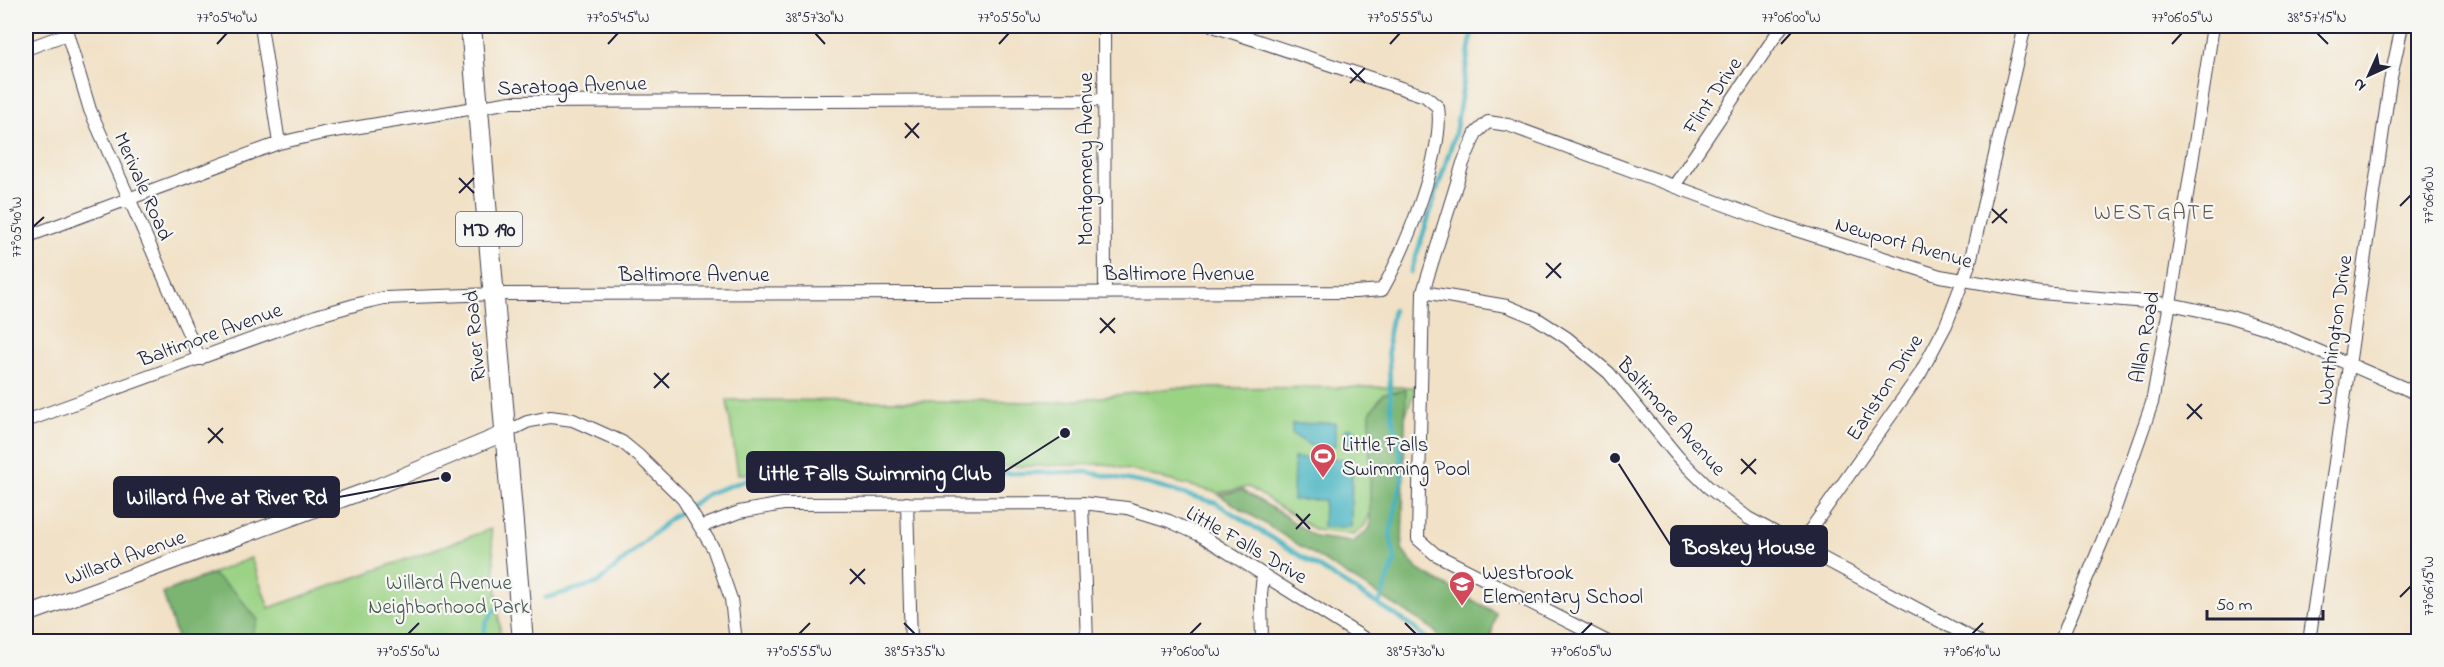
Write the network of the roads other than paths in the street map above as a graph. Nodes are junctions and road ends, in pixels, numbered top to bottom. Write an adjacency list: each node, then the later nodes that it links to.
1 (261, 26): 13 (street)
2 (471, 26): 12 (main road, River Road / MD 190)
3 (1104, 26): 11 (street, Montgomery Avenue)
4 (1213, 26): 19 (street, Baltimore Avenue)
5 (1782, 26): 14 (street, Flint Drive)
6 (2025, 26): 17 (street, Earlston Drive)
7 (2213, 26): 21 (street, Allan Road)
8 (2402, 26): 23 (street, Worthington Drive)
9 (66, 30): 10 (street); 15 (street, Merivale Road)
10 (26, 49)
11 (1104, 100): 12 (street, Saratoga Avenue); 19 (street, Montgomery Avenue)
12 (478, 108): 13 (street, Saratoga Avenue); 20 (main road, River Road / MD 190)
13 (279, 143): 15 (street, Saratoga Avenue)
14 (1674, 186): 17 (street, Newport Avenue); 18 (street, Newport Avenue)
15 (128, 199): 16 (street, Saratoga Avenue); 22 (street, Merivale Road)
16 (26, 237)
17 (1963, 281): 21 (street, Newport Avenue); 30 (street, Earlston Drive)
18 (1423, 292): 30 (street, Baltimore Avenue); 39 (street)
19 (1106, 293): 20 (street, Baltimore Avenue)
20 (495, 294): 22 (street, Baltimore Avenue); 26 (main road, River Road / MD 190)
21 (2170, 304): 23 (street, Newport Avenue); 41 (street, Allan Road)
22 (200, 358): 25 (street, Baltimore Avenue)
23 (2349, 364): 24 (street, Newport Avenue); 42 (street, Worthington Drive)
24 (2418, 394)
25 (26, 421)
26 (507, 432): 29 (street); 32 (street, Willard Avenue); 33 (main road, River Road / MD 190)
27 (907, 503): 28 (street, Little Falls Drive); 29 (street, Little Falls Drive); 35 (street)
28 (1082, 503): 31 (street, Little Falls Drive); 36 (street)
29 (701, 527): 34 (street)
30 (1799, 546): 40 (street, Baltimore Avenue)
31 (1263, 574): 37 (street); 38 (street, Little Falls Drive)
32 (26, 615)
33 (524, 642)
34 (736, 642)
35 (911, 642)
36 (1087, 642)
37 (1262, 642)
38 (1370, 642)
39 (1608, 642)
40 (1979, 642)
41 (2060, 642)
42 (2309, 642)

